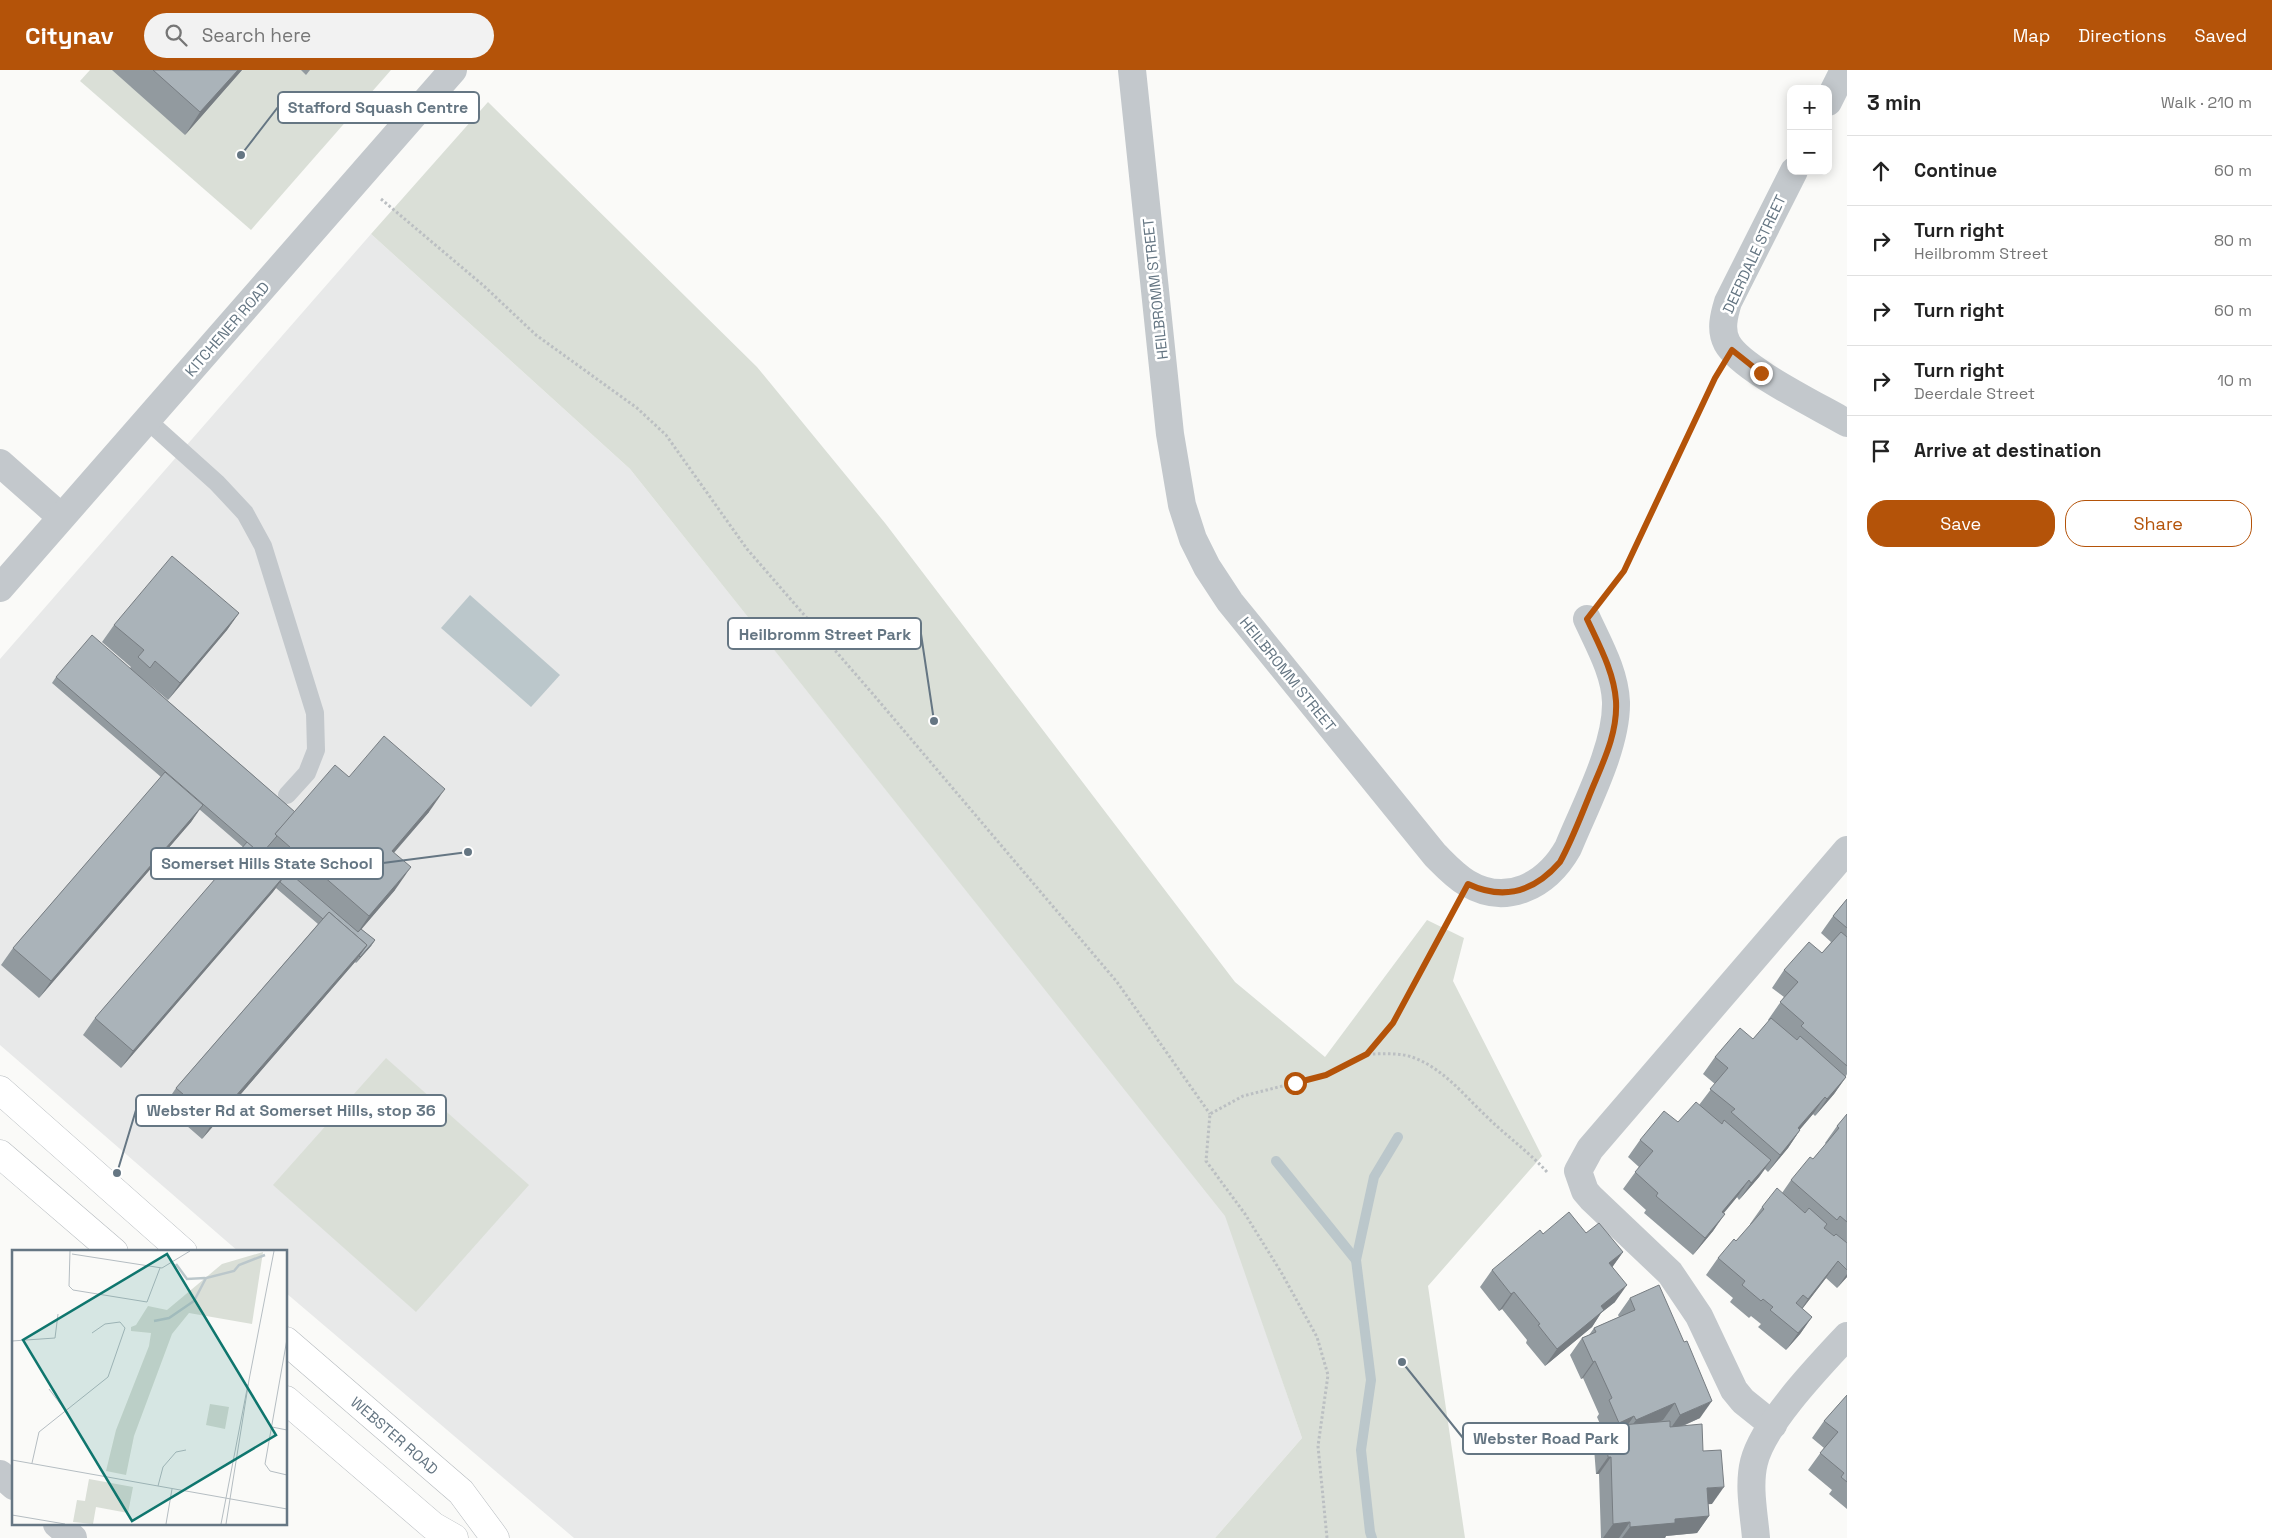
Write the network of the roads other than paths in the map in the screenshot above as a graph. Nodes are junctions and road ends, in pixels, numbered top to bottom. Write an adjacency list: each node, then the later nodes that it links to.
1 (453, 70): 6 (street, KITCHENER ROAD)
2 (1132, 70): 11 (street, HEILBROMM STREET)
3 (1844, 70): 4 (street)
4 (1832, 94)
5 (1792, 175): 7 (street, DEERDALE STREET)
6 (148, 421): 9 (street, KITCHENER ROAD); 12 (lane)
7 (1847, 422)
8 (0, 463): 9 (street)
9 (61, 517): 10 (street, KITCHENER ROAD)
10 (0, 588)
11 (1587, 619)
12 (287, 795)
13 (1847, 850): 21 (street)
14 (0, 1090): 17 (main road)
15 (0, 1154): 16 (main road)
16 (112, 1250)
17 (181, 1250)
18 (1847, 1336): 21 (street)
19 (288, 1343): 27 (main road, WEBSTER ROAD)
20 (288, 1402): 26 (main road)
21 (1773, 1426): 28 (street)
22 (0, 1474): 23 (street)
23 (12, 1484)
24 (59, 1526): 25 (street)
25 (73, 1538)
26 (454, 1538)
27 (495, 1538)
28 (1756, 1538)

